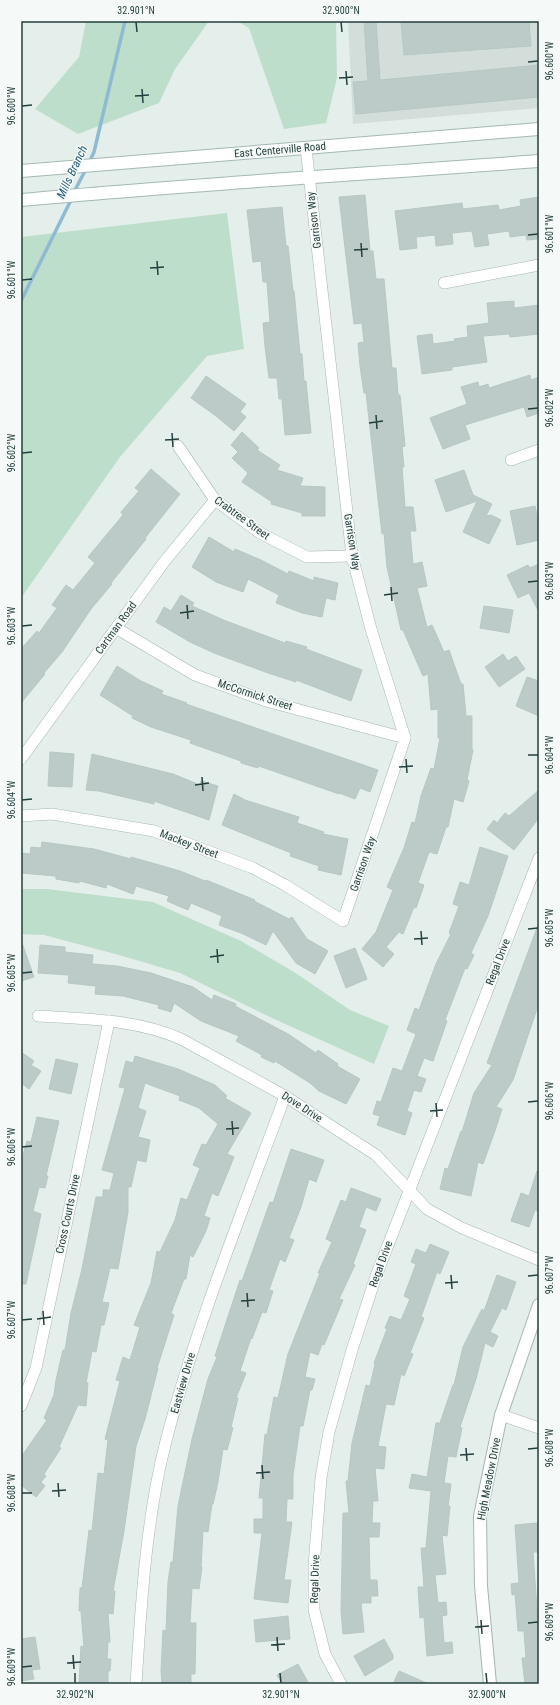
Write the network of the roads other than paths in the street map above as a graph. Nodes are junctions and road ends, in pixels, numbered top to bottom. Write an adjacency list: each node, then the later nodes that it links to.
1 (539, 129): 2 (main road, East Centerville Road)
2 (306, 148): 4 (main road, East Centerville Road); 5 (street, Garrison Way)
3 (539, 161): 5 (main road)
4 (21, 171)
5 (309, 178): 6 (main road); 13 (street, Garrison Way)
6 (21, 200)
7 (539, 265): 8 (street)
8 (444, 283)
9 (178, 446): 12 (street, Crabtree Street)
10 (539, 450): 11 (street)
11 (511, 460)
12 (214, 500): 13 (street, Crabtree Street); 14 (street, Cartman Road)
13 (352, 556): 15 (street, Garrison Way)
14 (116, 628): 15 (street, McCormick Street); 16 (street, Cartman Road)
15 (405, 738): 19 (street, Garrison Way)
16 (21, 759)
17 (21, 816): 19 (street, Mackey Street)
18 (539, 858): 23 (street, Regal Drive)
19 (343, 921)
20 (38, 1016): 21 (street, Dove Drive)
21 (109, 1021): 22 (street, Dove Drive); 26 (street, Cross Courts Drive)
22 (285, 1096): 23 (street, Dove Drive); 29 (street, Eastview Drive)
23 (410, 1191): 24 (street, Dove Drive); 30 (street, Regal Drive)
24 (539, 1260)
25 (539, 1305): 27 (main road, High Meadow Drive)
26 (21, 1406)
27 (501, 1415): 28 (street); 31 (main road, High Meadow Drive)
28 (539, 1428)
29 (136, 1684)
30 (342, 1684)
31 (490, 1684)

